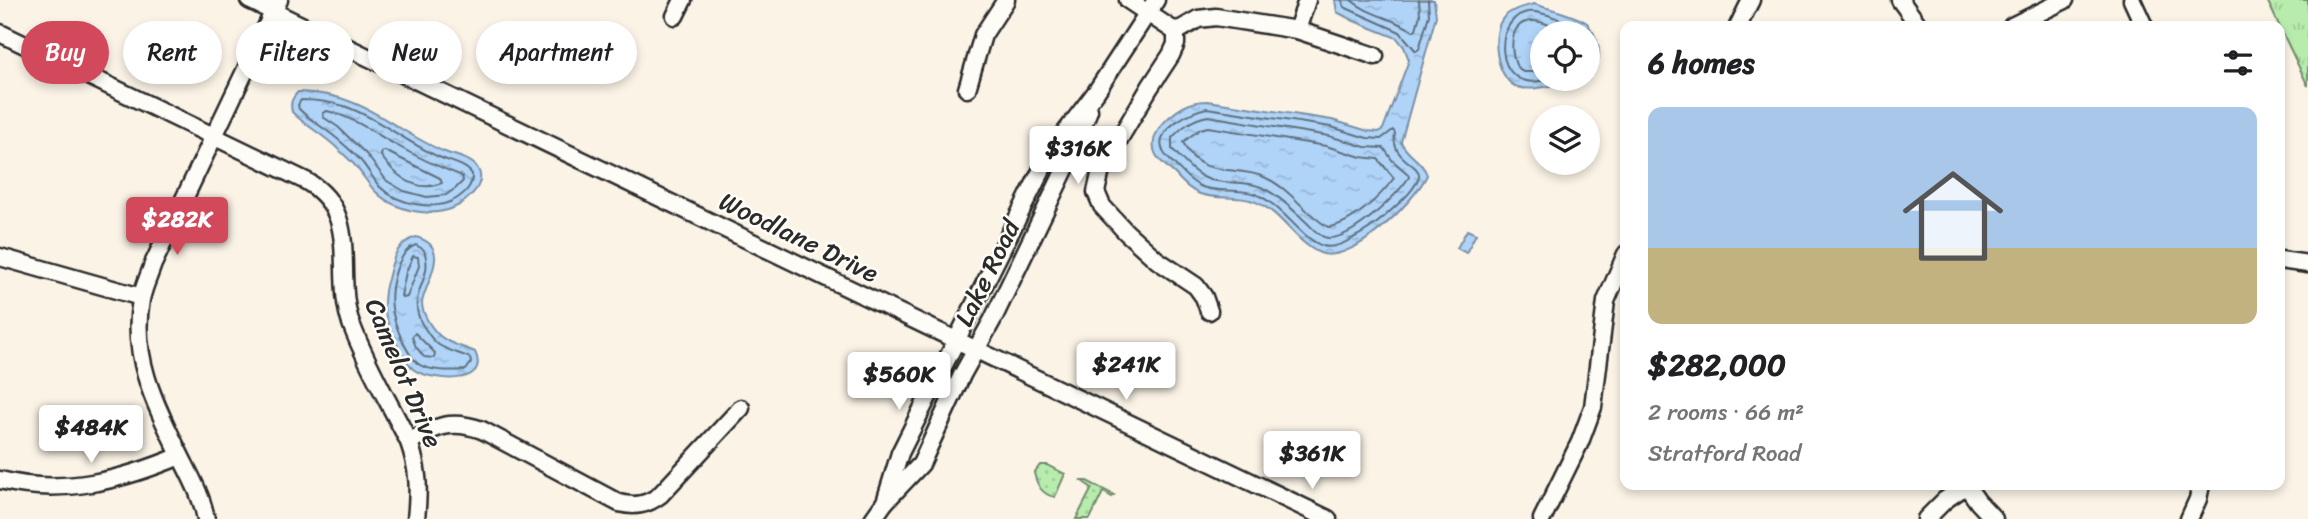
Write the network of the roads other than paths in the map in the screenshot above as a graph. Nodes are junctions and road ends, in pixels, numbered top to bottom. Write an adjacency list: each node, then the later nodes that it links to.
1 (249, 0): 10 (street, Woodlane Drive)
2 (683, 0): 12 (street)
3 (1006, 0): 21 (street)
4 (1128, 0): 11 (street)
5 (1307, 0): 18 (street)
6 (1751, 0): 13 (street)
7 (1900, 0): 14 (street)
8 (2065, 0): 15 (street)
9 (2132, 0): 16 (street)
10 (276, 6): 23 (street); 30 (street, Woodlane Drive)
11 (1151, 7): 17 (street); 22 (street, Lake Road)
12 (675, 16)
13 (1740, 21)
14 (1915, 21)
15 (2022, 21)
16 (2142, 21)
17 (1176, 30): 18 (street); 29 (street)
18 (1297, 30): 20 (street)
19 (0, 33): 23 (street, Camelot Drive)
20 (1375, 55)
21 (967, 89)
22 (1096, 92): 30 (street, Lake Road); 31 (street, Lake Road)
23 (215, 136): 28 (street); 33 (street, Camelot Drive)
24 (0, 257): 28 (street)
25 (2285, 261): 26 (street)
26 (2308, 264)
27 (1620, 268): 44 (street)
28 (141, 297): 34 (street)
29 (1209, 311)
30 (956, 341): 31 (street, Woodlane Drive); 39 (street, Lake Road)
31 (976, 350): 39 (street, Lake Road); 43 (street, Woodlane Drive)
32 (741, 408): 33 (street)
33 (409, 442): 41 (street, Camelot Drive)
34 (180, 456): 35 (street); 40 (street)
35 (0, 480)
36 (1960, 490): 45 (street)
37 (1971, 490): 46 (street)
38 (2200, 490): 47 (street)
39 (885, 502): 42 (street, Lake Road)
40 (206, 519)
41 (416, 519)
42 (873, 519)
43 (1328, 519)
44 (1542, 519)
45 (1926, 519)
46 (1994, 519)
47 (2189, 519)

